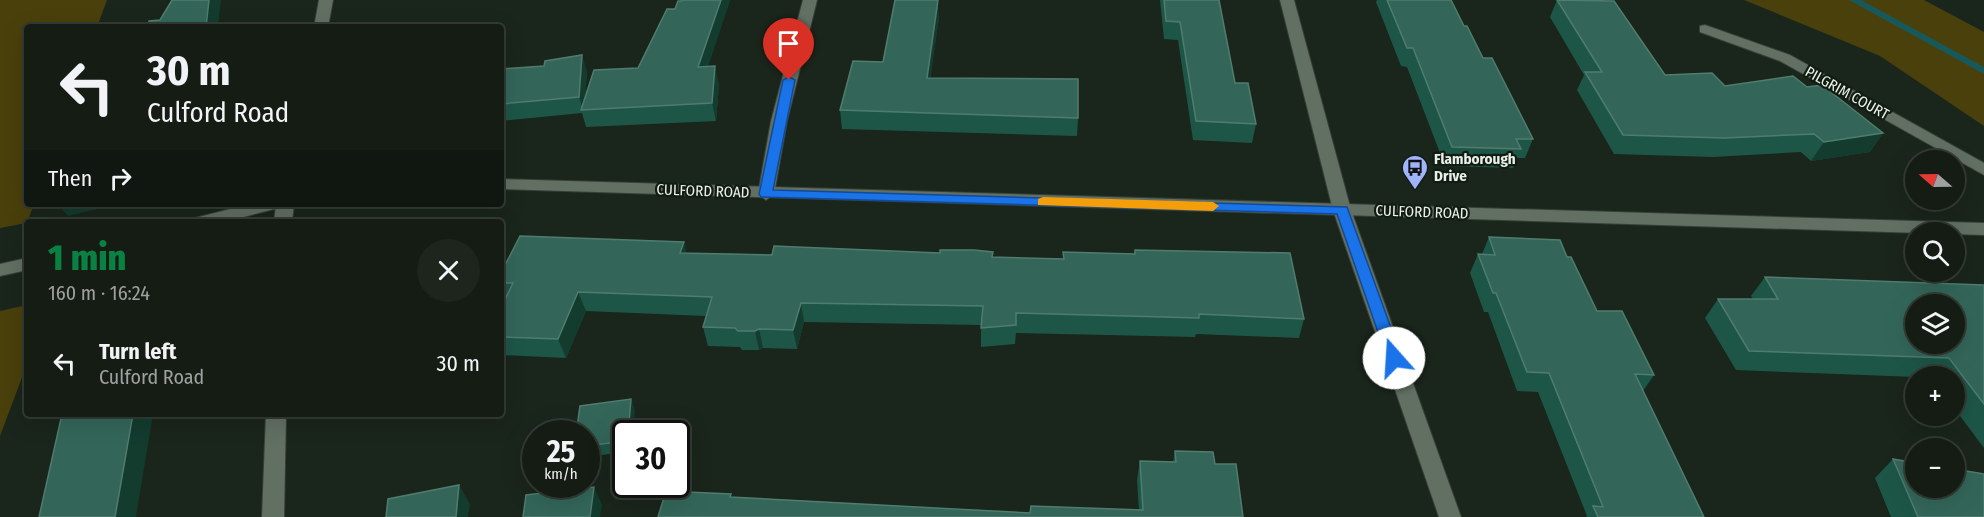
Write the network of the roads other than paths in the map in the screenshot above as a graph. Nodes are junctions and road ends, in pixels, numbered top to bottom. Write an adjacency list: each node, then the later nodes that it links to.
1 (326, 0): 4 (street)
2 (810, 0): 8 (street)
3 (1287, 0): 10 (street)
4 (322, 24)
5 (1705, 29): 6 (street, PILGRIM COURT)
6 (1984, 170)
7 (504, 184): 8 (street, CULFORD ROAD)
8 (766, 194): 10 (street, CULFORD ROAD)
9 (260, 207): 11 (street)
10 (1342, 210): 12 (street, CULFORD ROAD); 17 (street)
11 (213, 219)
12 (1984, 229)
13 (24, 265): 14 (street)
14 (0, 270)
15 (276, 417): 16 (street)
16 (273, 517)
17 (1450, 517)

